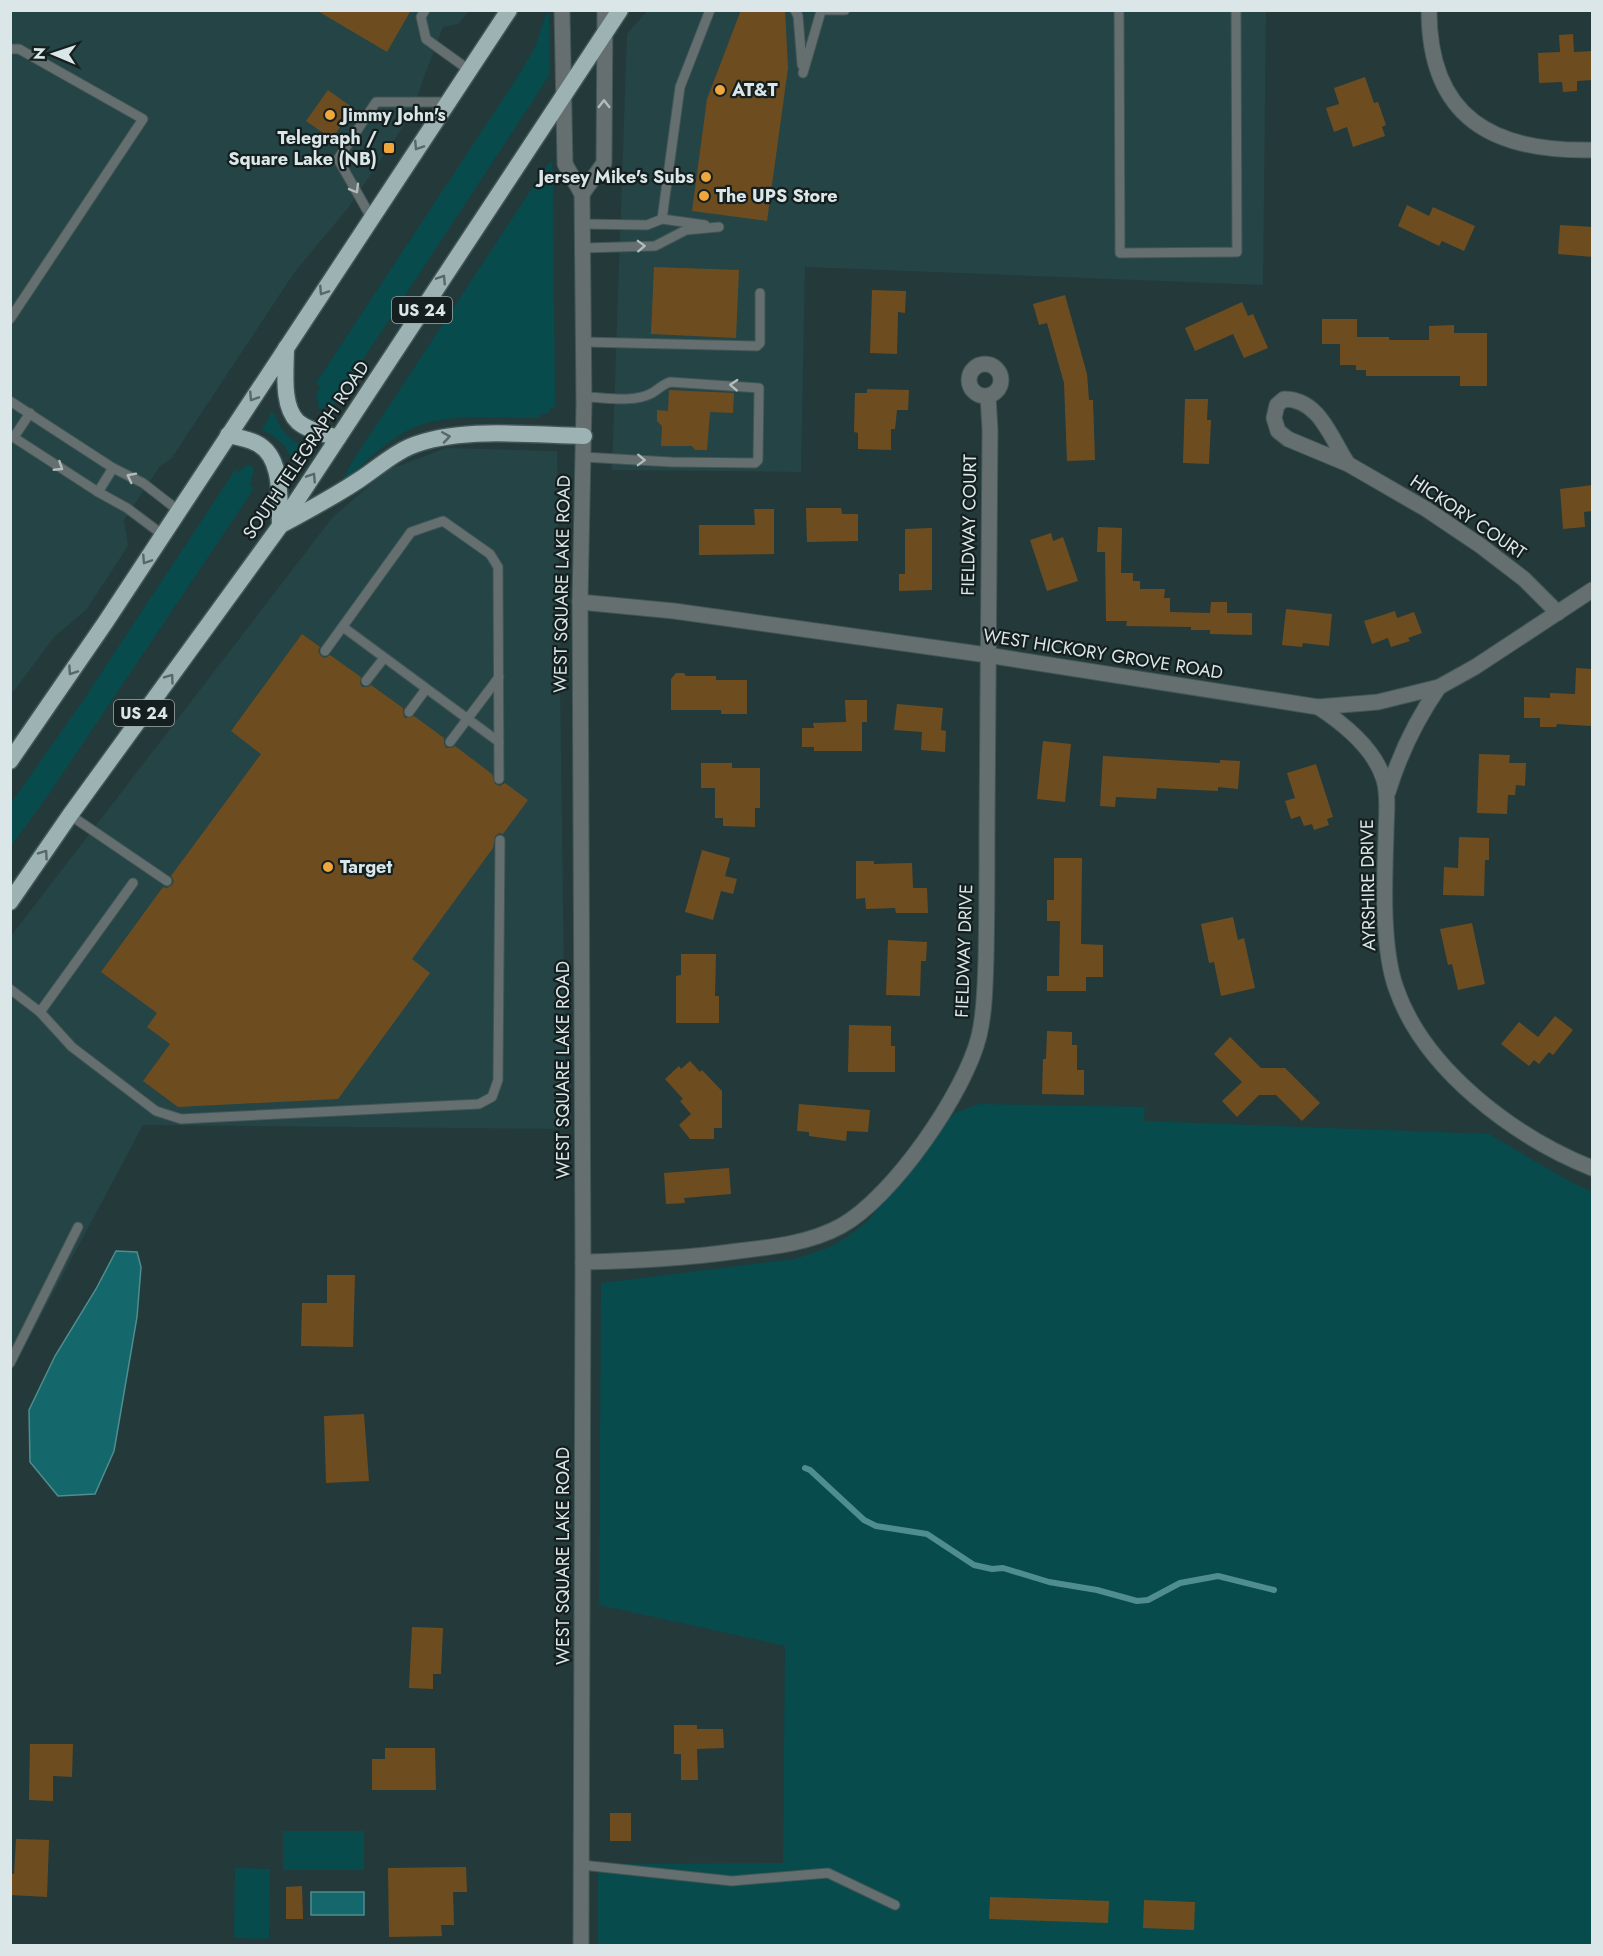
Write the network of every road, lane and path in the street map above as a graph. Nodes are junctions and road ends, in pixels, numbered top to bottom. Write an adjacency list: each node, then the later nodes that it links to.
1 (425, 10): 15 (lane)
2 (509, 10): 15 (highway)
3 (562, 10): 16 (street, WEST SQUARE LAKE ROAD)
4 (605, 10): 13 (street)
5 (620, 10): 13 (highway, SOUTH TELEGRAPH ROAD / US 24)
6 (710, 10): 21 (lane)
7 (795, 10): 12 (lane)
8 (845, 10): 12 (lane)
9 (1119, 10): 10 (lane)
10 (1236, 10)
11 (1429, 10): 18 (street)
12 (821, 11)
13 (605, 31): 16 (highway, SOUTH TELEGRAPH ROAD / US 24); 19 (street, one-way to 13)
14 (10, 49): 25 (lane)
15 (469, 70): 17 (highway)
16 (563, 94): 19 (street, WEST SQUARE LAKE ROAD); 35 (highway, SOUTH TELEGRAPH ROAD / US 24, one-way to 16)
17 (448, 102): 20 (highway, one-way to 20); 20 (lane, one-way to 20)
18 (1593, 150)
19 (582, 194): 22 (street, WEST SQUARE LAKE ROAD)
20 (372, 219): 27 (highway, one-way to 27)
21 (662, 219): 22 (lane); 23 (lane, one-way to 21)
22 (582, 224): 23 (street, WEST SQUARE LAKE ROAD)
23 (583, 248): 26 (street, WEST SQUARE LAKE ROAD)
24 (760, 293): 26 (lane)
25 (10, 319)
26 (584, 342): 29 (street, WEST SQUARE LAKE ROAD)
27 (286, 348): 32 (highway, one-way to 32); 35 (highway)
28 (988, 396): 48 (street, FIELDWAY COURT)
29 (584, 397): 34 (street, WEST SQUARE LAKE ROAD); 36 (lane, one-way to 29)
30 (10, 401): 31 (lane)
31 (30, 413): 33 (lane); 38 (lane)
32 (228, 435): 40 (highway); 41 (highway)
33 (12, 436): 39 (lane, one-way to 39)
34 (584, 436): 36 (street, WEST SQUARE LAKE ROAD); 41 (highway, one-way to 34)
35 (338, 438): 41 (highway, SOUTH TELEGRAPH ROAD / US 24, one-way to 35)
36 (583, 457): 44 (street, WEST SQUARE LAKE ROAD)
37 (1348, 464): 37 (street, HICKORY COURT); 45 (street, HICKORY COURT)
38 (113, 468): 39 (lane); 40 (lane, one-way to 38)
39 (98, 492): 42 (lane)
40 (178, 511): 42 (highway)
41 (280, 526): 62 (highway, SOUTH TELEGRAPH ROAD / US 24, one-way to 41)
42 (163, 535): 59 (highway, one-way to 59)
43 (1593, 590): 45 (street, WEST HICKORY GROVE ROAD)
44 (580, 602): 48 (street, WEST HICKORY GROVE ROAD); 71 (street, WEST SQUARE LAKE ROAD)
45 (1558, 613): 52 (street, WEST HICKORY GROVE ROAD)
46 (343, 627): 47 (lane); 49 (lane); 50 (lane)
47 (325, 651)
48 (987, 655): 54 (street, WEST HICKORY GROVE ROAD); 71 (street, FIELDWAY DRIVE)
49 (384, 657): 51 (lane); 53 (lane)
50 (499, 677): 56 (lane); 58 (lane)
51 (366, 681)
52 (1440, 687): 54 (street, WEST HICKORY GROVE ROAD); 61 (street, AYRSHIRE DRIVE)
53 (426, 689): 55 (lane); 56 (lane)
54 (1318, 707): 61 (street, AYRSHIRE DRIVE)
55 (409, 712)
56 (467, 719): 57 (lane); 58 (lane)
57 (450, 742)
58 (499, 742): 60 (lane)
59 (10, 761)
60 (500, 779)
61 (1387, 795): 69 (street, AYRSHIRE DRIVE)
62 (70, 815): 64 (lane); 66 (highway, SOUTH TELEGRAPH ROAD / US 24, one-way to 62)
63 (500, 840): 68 (lane)
64 (167, 881)
65 (133, 883): 68 (lane)
66 (10, 902)
67 (10, 989): 68 (lane)
68 (40, 1012)
69 (1593, 1168)
70 (78, 1227): 72 (lane)
71 (583, 1262): 73 (street, WEST SQUARE LAKE ROAD)
72 (10, 1363)
73 (582, 1865): 74 (lane); 75 (street, WEST SQUARE LAKE ROAD)
74 (895, 1905)
75 (581, 1946)

